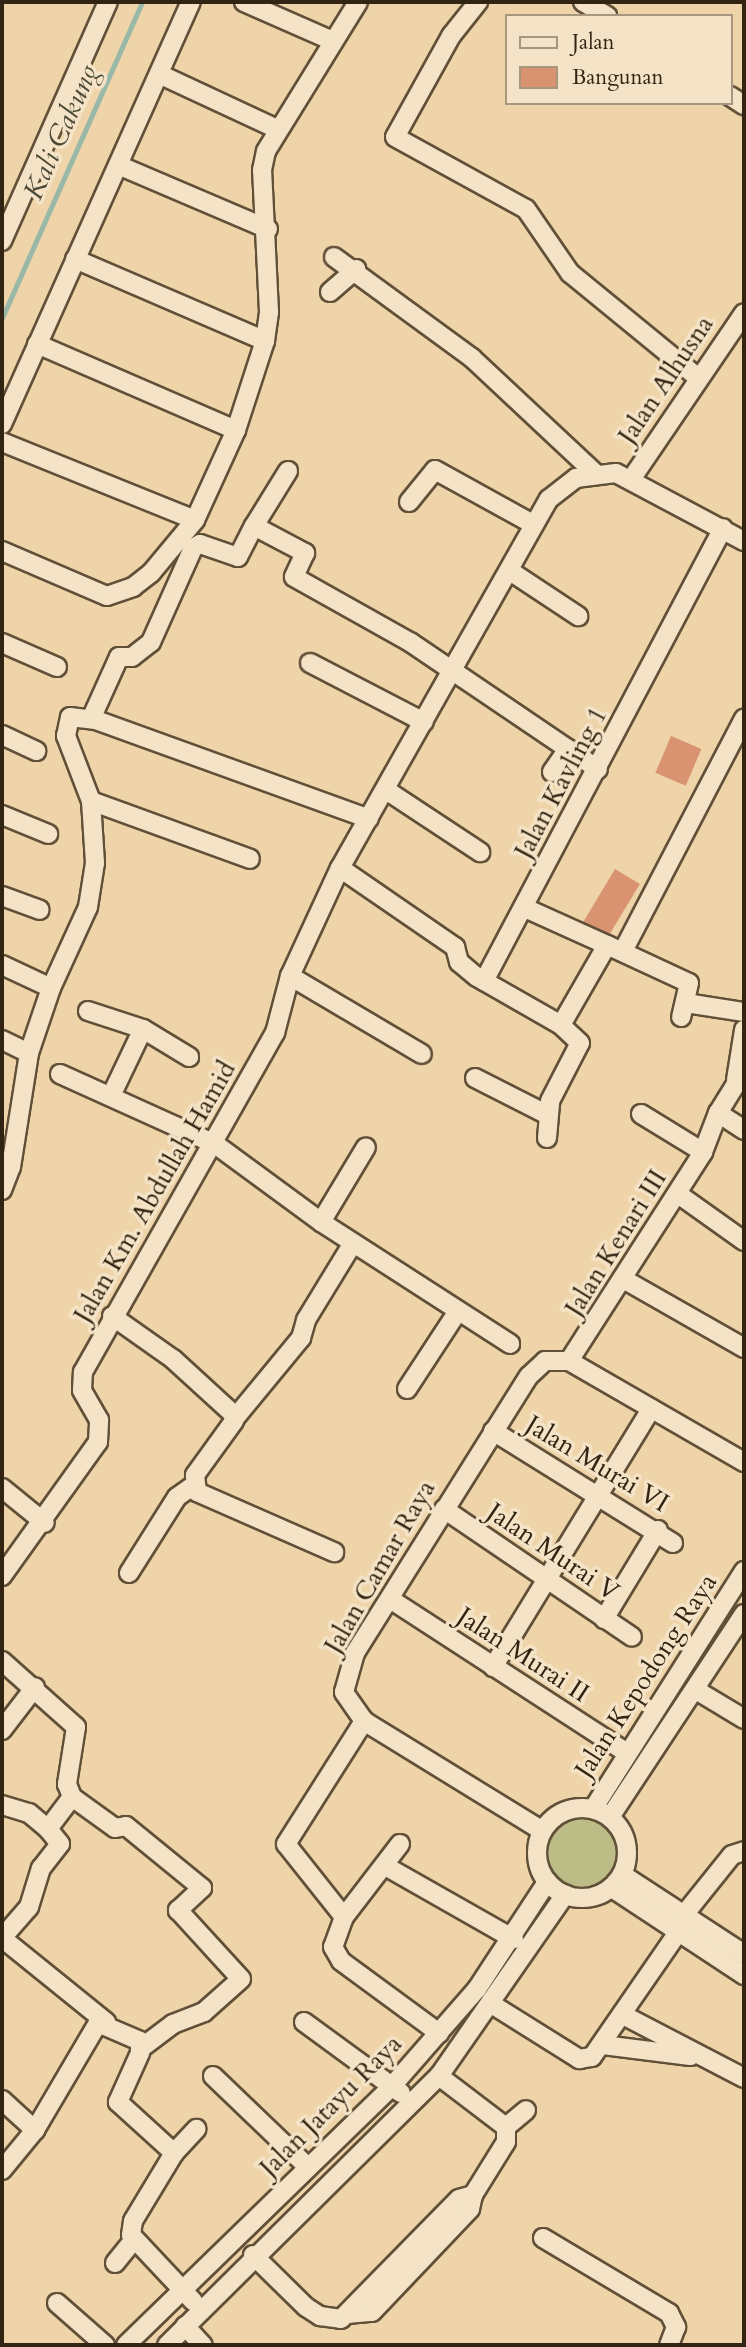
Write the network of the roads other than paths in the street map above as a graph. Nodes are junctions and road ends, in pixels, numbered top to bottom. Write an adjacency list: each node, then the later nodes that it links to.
1 (108, 2): 13 (street)
2 (191, 2): 9 (street)
3 (244, 2): 8 (street)
4 (358, 2): 8 (street)
5 (478, 2): 21 (street)
6 (583, 2): 7 (street)
7 (604, 14)
8 (333, 41): 10 (street)
9 (159, 74): 10 (street); 11 (street)
10 (277, 129): 12 (street)
11 (118, 165): 12 (street); 15 (street)
12 (268, 229): 19 (street)
13 (2, 241)
14 (334, 257): 16 (street)
15 (75, 259): 19 (street); 20 (street)
16 (356, 269): 17 (street); 26 (street)
17 (330, 292)
18 (744, 313): 21 (street, Jalan Alhusna)
19 (265, 341): 23 (street)
20 (37, 344): 22 (street); 23 (street)
21 (697, 377): 27 (street, Jalan Alhusna)
22 (2, 424)
23 (236, 430): 29 (street)
24 (2, 442): 29 (street)
25 (288, 471): 31 (street)
26 (596, 474): 27 (street); 30 (street, Jalan Km. Abdullah Hamid)
27 (632, 478): 32 (street)
28 (409, 502): 30 (street)
29 (195, 520): 34 (street)
30 (533, 524): 35 (street, Jalan Km. Abdullah Hamid)
31 (254, 526): 40 (street); 41 (street)
32 (723, 528): 33 (street); 47 (street, Jalan Kavling 1)
33 (744, 541)
34 (2, 551)
35 (510, 571): 36 (street); 40 (street, Jalan Km. Abdullah Hamid)
36 (578, 616)
37 (2, 643): 39 (street)
38 (310, 663): 43 (street)
39 (57, 667)
40 (454, 671): 43 (street, Jalan Km. Abdullah Hamid); 45 (street)
41 (91, 719): 50 (street); 52 (street)
42 (744, 719): 60 (street)
43 (424, 722): 49 (street, Jalan Km. Abdullah Hamid)
44 (2, 735): 46 (street)
45 (568, 749): 47 (street); 48 (street)
46 (37, 751)
47 (598, 769): 58 (street, Jalan Kavling 1)
48 (552, 772)
49 (386, 790): 52 (street, Jalan Km. Abdullah Hamid); 54 (street)
50 (91, 801): 55 (street); 64 (street)
51 (2, 816): 53 (street)
52 (369, 819): 56 (street, Jalan Km. Abdullah Hamid)
53 (48, 834)
54 (480, 852)
55 (250, 859)
56 (340, 867): 62 (street, Jalan Km. Abdullah Hamid); 63 (street)
57 (2, 896): 59 (street)
58 (525, 908): 60 (street); 63 (street, Jalan Kavling 1)
59 (40, 911)
60 (615, 948): 66 (street); 67 (street)
61 (2, 965): 64 (street)
62 (290, 976): 72 (street); 83 (street, Jalan Km. Abdullah Hamid)
63 (484, 981): 67 (street)
64 (51, 988): 71 (street)
65 (88, 1011): 68 (street)
66 (744, 1012)
67 (561, 1025): 79 (street)
68 (143, 1029): 73 (street); 77 (street)
69 (744, 1030): 75 (street, Jalan Kenari III)
70 (2, 1040): 71 (street)
71 (29, 1053): 86 (street)
72 (422, 1054)
73 (189, 1057)
74 (60, 1074): 77 (street)
75 (740, 1075): 78 (street, Jalan Kenari III)
76 (475, 1078): 79 (street)
77 (111, 1096): 83 (street)
78 (718, 1113): 81 (street); 85 (street, Jalan Kenari III)
79 (546, 1114): 82 (street)
80 (641, 1114): 85 (street, Jalan Kenari III)
81 (744, 1130)
82 (547, 1138)
83 (215, 1144): 89 (street); 94 (street, Jalan Km. Abdullah Hamid)
84 (366, 1147): 89 (street)
85 (703, 1152): 88 (street, Jalan Kenari III)
86 (6, 1165): 87 (street)
87 (2, 1190)
88 (678, 1195): 90 (street); 92 (street, Jalan Kenari III)
89 (321, 1222): 91 (street)
90 (744, 1241)
91 (353, 1243): 93 (street); 100 (street)
92 (625, 1280): 96 (street); 97 (street, Jalan Kenari III)
93 (458, 1311): 95 (street); 98 (street)
94 (112, 1316): 100 (street); 107 (street, Jalan Km. Abdullah Hamid)
95 (509, 1344)
96 (744, 1348)
97 (569, 1361): 99 (street); 101 (street, Jalan Camar Raya)
98 (407, 1389)
99 (651, 1409): 102 (street); 105 (street)
100 (235, 1418): 103 (street)
101 (493, 1431): 105 (street, Jalan Murai VI); 106 (street, Jalan Camar Raya)
102 (744, 1462)
103 (193, 1486): 110 (street); 112 (street)
104 (2, 1488): 107 (street)
105 (598, 1495): 108 (street, Jalan Murai VI); 114 (street)
106 (444, 1509): 114 (street, Jalan Murai V); 115 (street, Jalan Camar Raya)
107 (45, 1523): 113 (street, Jalan Km. Abdullah Hamid)
108 (658, 1530): 109 (street, Jalan Murai VI); 117 (street)
109 (673, 1544)
110 (334, 1552)
111 (744, 1571): 126 (street, Jalan Kepodong Raya)
112 (129, 1573)
113 (2, 1576)
114 (547, 1577): 117 (street, Jalan Murai V); 120 (street)
115 (390, 1598): 120 (street, Jalan Murai II); 124 (street, Jalan Camar Raya)
116 (744, 1614): 122 (street, Jalan Kepodong Raya)
117 (604, 1619): 118 (street, Jalan Murai V)
118 (632, 1637)
119 (2, 1661): 121 (street)
120 (493, 1667): 126 (street, Jalan Murai II)
121 (35, 1687): 125 (street); 127 (street)
122 (696, 1690): 123 (street); 130 (street, Jalan Kepodong Raya)
123 (744, 1719)
124 (364, 1721): 132 (street, Jalan Camar Raya); 139 (street)
125 (2, 1730)
126 (627, 1753): 129 (street, Jalan Kepodong Raya)
127 (72, 1797): 131 (street); 150 (street)
128 (2, 1805): 131 (street)
129 (593, 1809): 130 (street); 132 (street)
130 (610, 1817): 136 (street)
131 (48, 1829): 146 (street)
132 (541, 1830): 137 (street)
133 (401, 1844): 135 (street)
134 (744, 1852): 140 (street)
135 (387, 1867): 139 (street); 141 (street)
136 (618, 1881): 138 (street); 140 (street)
137 (547, 1882): 138 (street); 141 (street, Jalan Jatayu Raya)
138 (565, 1895): 144 (street, Jalan Jatayu Raya)
139 (344, 1917): 148 (street)
140 (680, 1925): 142 (street); 143 (street); 145 (street)
141 (514, 1939): 148 (street, Jalan Jatayu Raya)
142 (744, 1954)
143 (744, 1975)
144 (492, 2005): 149 (street); 153 (street, Jalan Jatayu Raya)
145 (623, 2015): 149 (street); 151 (street)
146 (106, 2022): 150 (street); 161 (street)
147 (304, 2022): 155 (street)
148 (439, 2033): 155 (street, Jalan Jatayu Raya)
149 (603, 2045): 151 (street)
150 (142, 2047): 162 (street)
151 (700, 2057): 154 (street)
152 (213, 2076): 163 (street)
153 (439, 2076): 157 (street, Jalan Jatayu Raya); 159 (street)
154 (744, 2078)
155 (392, 2086): 157 (street); 163 (street, Jalan Jatayu Raya)
156 (2, 2100): 161 (street)
157 (412, 2102): 167 (street, Jalan Jatayu Raya)
158 (526, 2110): 159 (street)
159 (506, 2127): 167 (street)
160 (196, 2129): 162 (street)
161 (35, 2130): 164 (street)
162 (174, 2152): 166 (street)
163 (307, 2166): 169 (street, Jalan Jatayu Raya)
164 (2, 2170)
165 (543, 2238): 177 (street)
166 (133, 2241): 168 (street); 169 (street)
167 (253, 2255): 171 (street, Jalan Jatayu Raya)
168 (116, 2263)
169 (185, 2293): 171 (street); 174 (street, Jalan Jatayu Raya)
170 (57, 2304): 173 (street)
171 (202, 2309): 172 (street, Jalan Jatayu Raya)
172 (185, 2326): 175 (street, Jalan Jatayu Raya); 176 (street)
173 (105, 2345)
174 (126, 2345)
175 (167, 2345)
176 (203, 2345)
177 (669, 2345)

